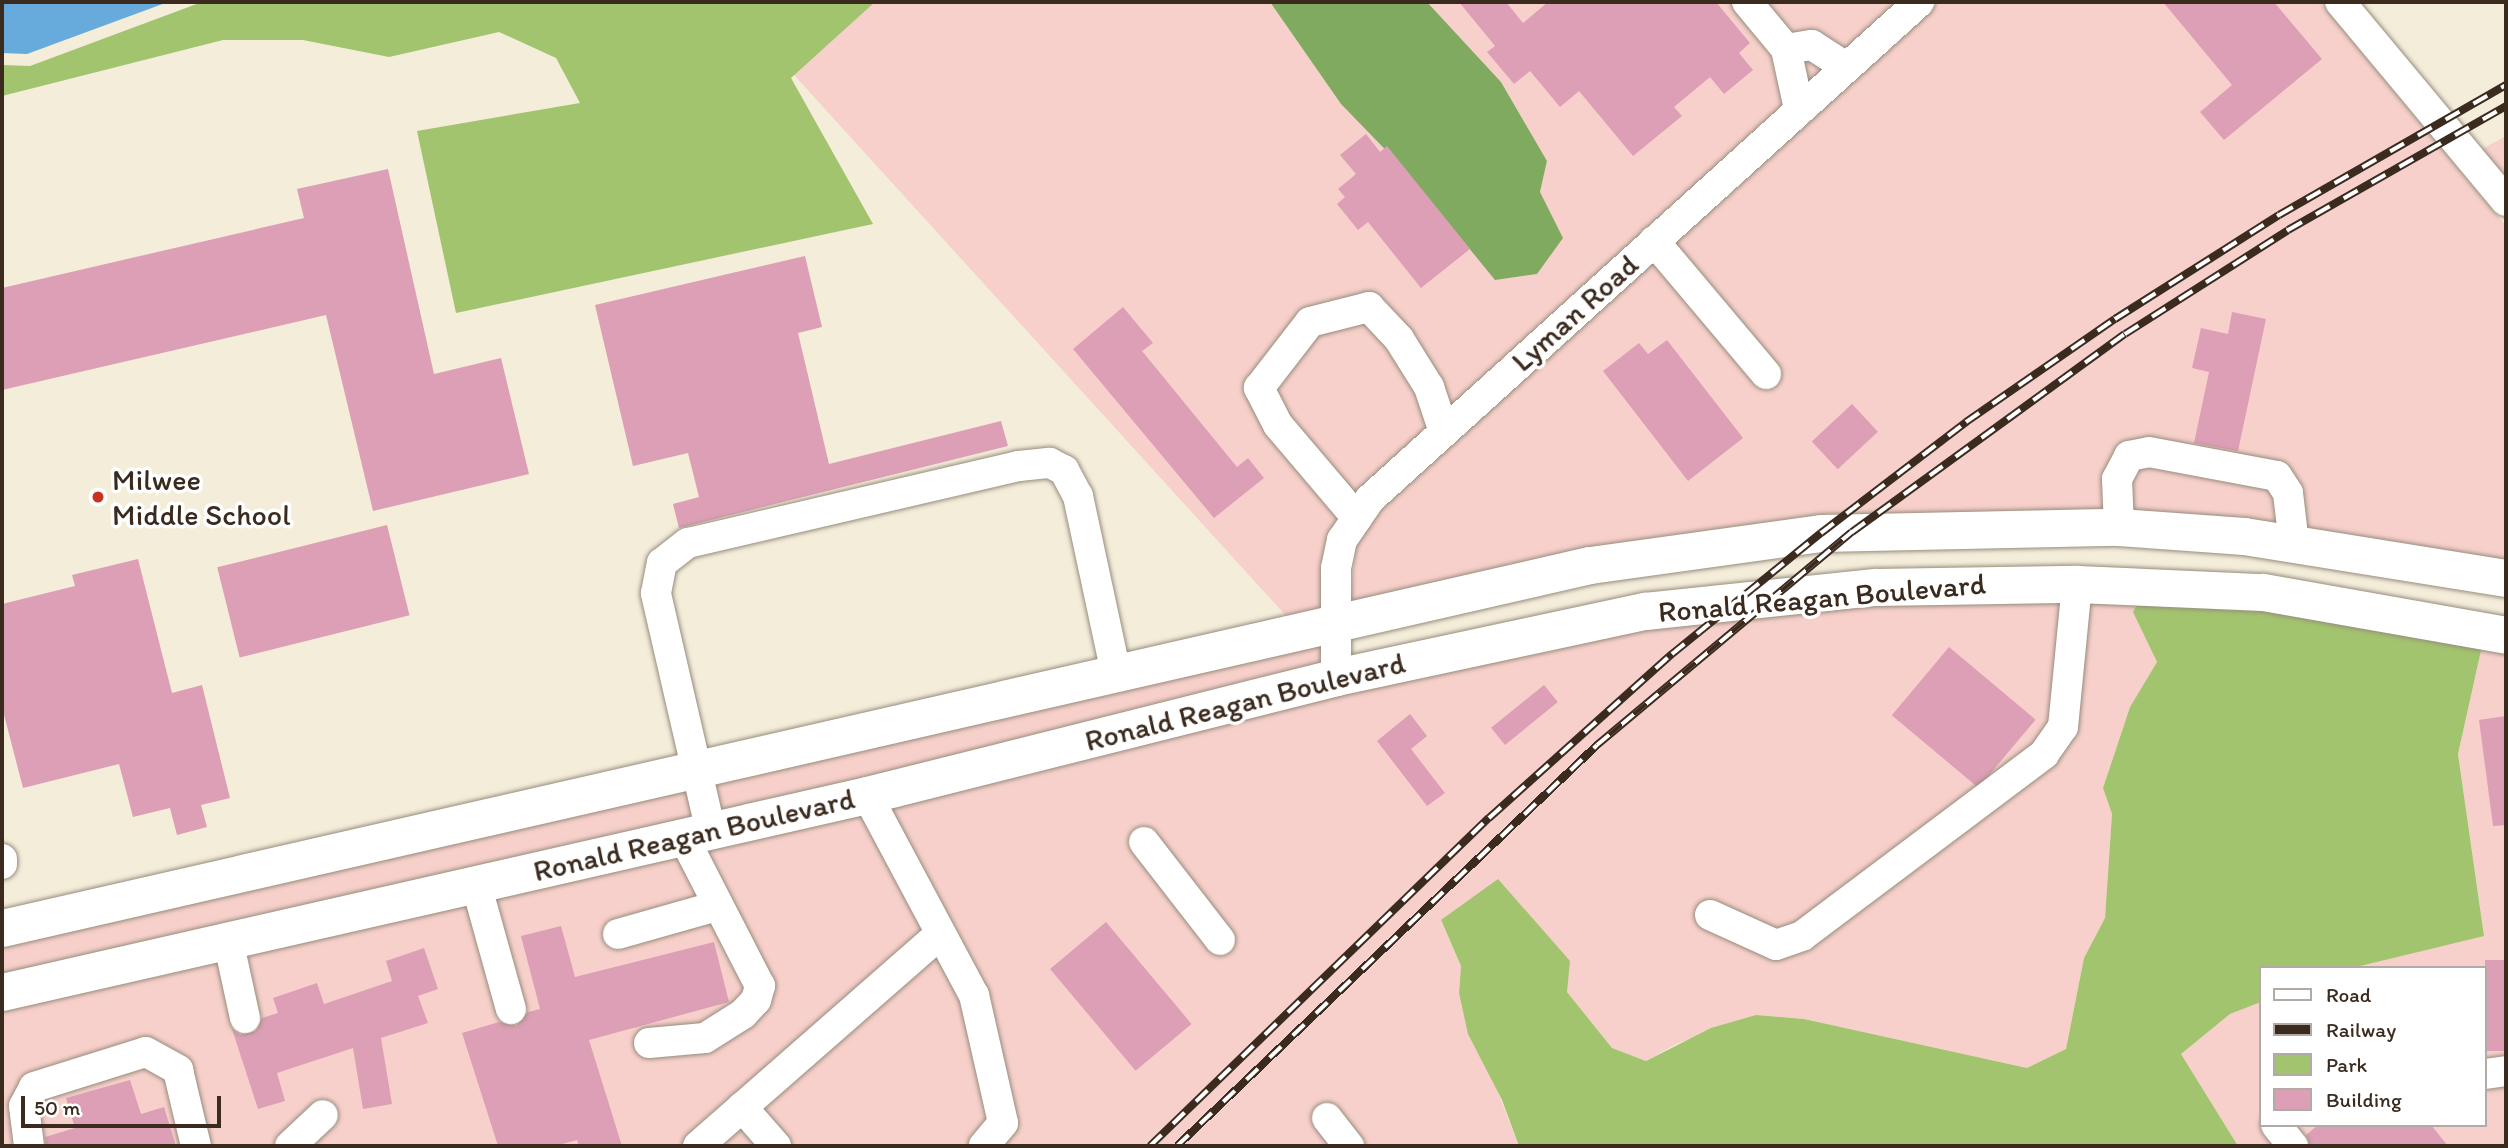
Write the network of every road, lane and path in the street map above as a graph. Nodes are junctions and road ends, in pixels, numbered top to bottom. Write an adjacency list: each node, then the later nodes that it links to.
1 (1747, 2): 4 (street)
2 (1919, 2): 5 (street, Lyman Road)
3 (2340, 2): 7 (street)
4 (1786, 49): 5 (street); 6 (street)
5 (1846, 66): 6 (street, Lyman Road)
6 (1799, 109): 8 (street, Lyman Road)
7 (2506, 201)
8 (1654, 241): 9 (street); 10 (street, Lyman Road)
9 (1766, 374)
10 (1444, 432): 11 (street, Lyman Road); 11 (street)
11 (1357, 518): 16 (street, Lyman Road)
12 (2119, 527): 13 (main road, Ronald Reagan Boulevard); 13 (street); 16 (main road, Ronald Reagan Boulevard)
13 (2294, 544): 14 (main road, Ronald Reagan Boulevard)
14 (2506, 578)
15 (2077, 584): 17 (main road, Ronald Reagan Boulevard); 19 (main road, Ronald Reagan Boulevard); 26 (street)
16 (1335, 622): 18 (main road, Ronald Reagan Boulevard); 19 (street, Lyman Road)
17 (2506, 635)
18 (1116, 674): 20 (main road, Ronald Reagan Boulevard); 20 (street)
19 (1336, 677): 21 (main road, Ronald Reagan Boulevard)
20 (697, 769): 22 (street); 27 (main road, Ronald Reagan Boulevard)
21 (867, 795): 22 (main road, Ronald Reagan Boulevard); 29 (street)
22 (697, 835): 24 (main road, Ronald Reagan Boulevard); 25 (street)
23 (1144, 842): 31 (street)
24 (476, 884): 30 (main road, Ronald Reagan Boulevard); 33 (street)
25 (717, 906): 28 (street); 35 (street)
26 (1710, 915)
27 (2, 928)
28 (618, 934)
29 (940, 934): 38 (street); 47 (street)
30 (228, 940): 32 (main road, Ronald Reagan Boulevard); 34 (street)
31 (1220, 940)
32 (2, 992)
33 (510, 1009)
34 (245, 1018)
35 (649, 1043)
36 (2506, 1071): 37 (street)
37 (2487, 1073)
38 (742, 1107): 45 (street); 46 (street)
39 (323, 1115): 44 (street)
40 (1327, 1118): 48 (street)
41 (2278, 1127): 49 (street)
42 (29, 1146): 43 (street)
43 (195, 1146)
44 (290, 1146)
45 (698, 1146)
46 (776, 1146)
47 (984, 1146)
48 (1349, 1146)
49 (2293, 1146)

